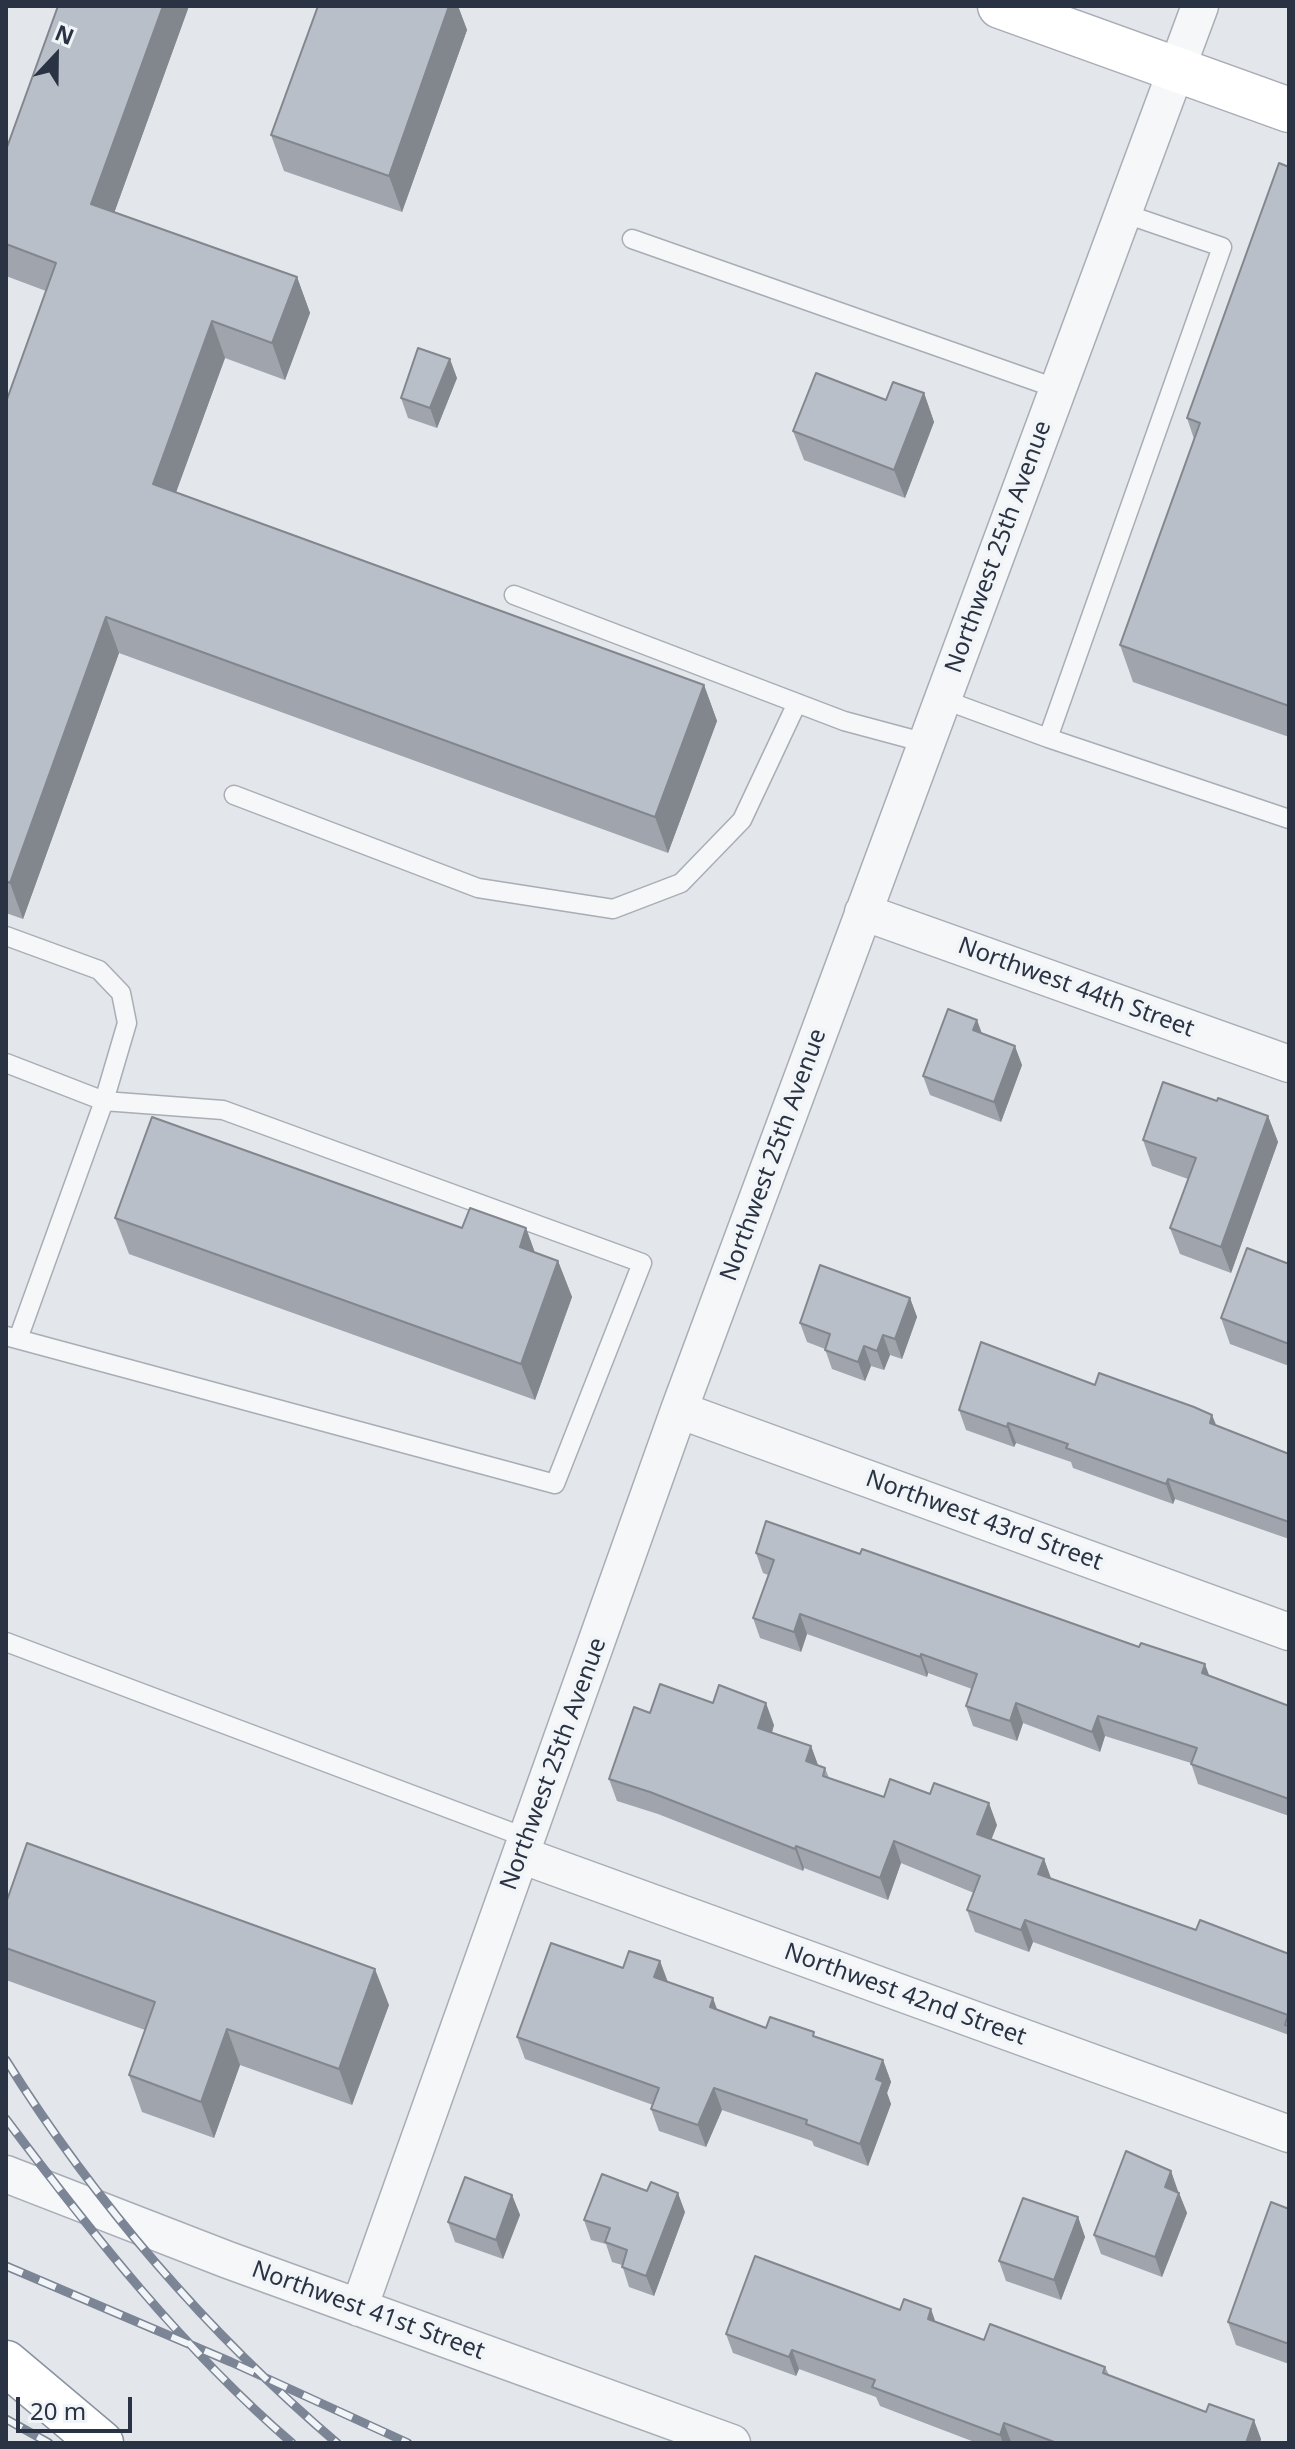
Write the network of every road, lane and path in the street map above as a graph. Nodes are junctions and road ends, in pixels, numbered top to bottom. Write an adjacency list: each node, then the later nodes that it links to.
1 (1000, 6): 3 (main road)
2 (1200, 6): 3 (street, Northwest 25th Avenue)
3 (1176, 69): 4 (main road); 5 (street, Northwest 25th Avenue)
4 (1289, 110)
5 (1123, 213): 7 (street, Northwest 25th Avenue); 11 (lane)
6 (632, 239): 7 (lane)
7 (1058, 389): 9 (street, Northwest 25th Avenue)
8 (514, 595): 10 (lane)
9 (942, 699): 11 (lane); 12 (street, Northwest 25th Avenue)
10 (797, 703): 12 (lane); 13 (lane)
11 (1048, 738): 14 (lane)
12 (926, 743): 15 (street, Northwest 25th Avenue)
13 (234, 795)
14 (1289, 819)
15 (863, 912): 18 (street, Northwest 44th Street); 21 (street, Northwest 25th Avenue)
16 (6, 936): 19 (lane)
17 (6, 1063): 19 (lane)
18 (1289, 1064)
19 (104, 1101): 20 (lane); 20 (lane)
20 (12, 1337)
21 (679, 1410): 22 (street, Northwest 43rd Street); 24 (street, Northwest 25th Avenue)
22 (1289, 1632)
23 (6, 1642): 24 (lane)
24 (524, 1847): 25 (street, Northwest 42nd Street); 27 (street, Northwest 25th Avenue)
25 (1289, 2134)
26 (6, 2174): 27 (street, Northwest 41st Street)
27 (359, 2308): 30 (street, Northwest 41st Street)
28 (6, 2363): 29 (main road)
29 (101, 2443)
30 (732, 2443)

